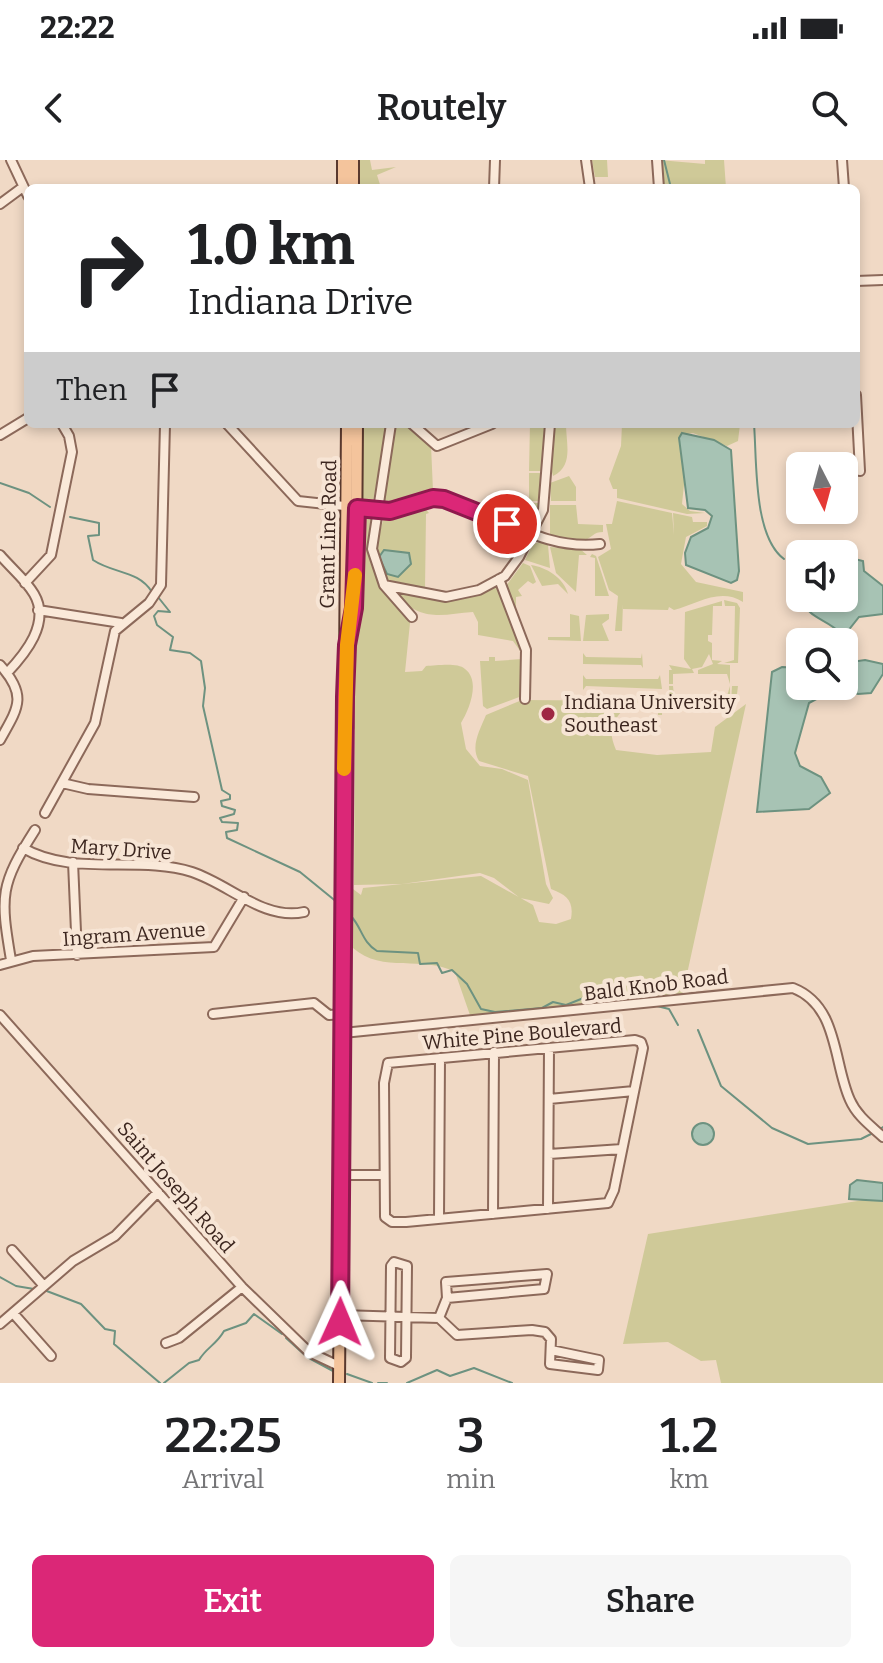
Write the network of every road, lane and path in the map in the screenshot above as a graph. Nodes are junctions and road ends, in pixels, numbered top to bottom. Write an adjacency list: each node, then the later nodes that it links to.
1 (11, 160): 14 (street)
2 (343, 160): 8 (main road)
3 (353, 160): 9 (main road)
4 (495, 160): 10 (street)
5 (586, 160): 11 (street)
6 (657, 160): 12 (street)
7 (842, 160): 13 (street)
8 (343, 184)
9 (353, 184)
10 (494, 184)
11 (589, 184)
12 (659, 184)
13 (844, 184)
14 (23, 187): 15 (street)
15 (0, 204)
16 (883, 280): 17 (street)
17 (860, 281)
18 (24, 421): 29 (street)
19 (64, 428): 37 (street)
20 (165, 428): 41 (street)
21 (231, 428): 31 (street)
22 (347, 428): 31 (main road, Grant Line Road)
23 (357, 428): 31 (main road, Grant Line Road)
24 (390, 428): 32 (street)
25 (417, 428): 26 (street)
26 (482, 428)
27 (550, 428): 33 (street)
28 (858, 428): 30 (street)
29 (1, 436)
30 (860, 471)
31 (352, 508): 32 (street); 58 (main road, Grant Line Road)
32 (378, 511): 33 (street); 38 (street)
33 (530, 534): 34 (street); 36 (street)
34 (600, 544)
35 (0, 555): 37 (street)
36 (499, 579): 38 (street); 44 (street)
37 (25, 583): 39 (street)
38 (384, 585): 40 (street)
39 (38, 610): 41 (street); 43 (street)
40 (412, 617)
41 (121, 623): 46 (street)
42 (0, 665): 43 (street)
43 (7, 673): 45 (street)
44 (525, 699)
45 (0, 740)
46 (62, 783): 47 (street); 48 (street)
47 (194, 797)
48 (45, 813)
49 (35, 830): 50 (street)
50 (23, 848): 51 (street, Mary Drive); 55 (street)
51 (73, 862): 52 (street, Mary Drive); 54 (street)
52 (244, 897): 53 (street, Mary Drive); 54 (street, Ingram Avenue)
53 (304, 912)
54 (77, 955): 55 (street, Ingram Avenue)
55 (11, 960): 56 (street, Ingram Avenue)
56 (0, 965)
57 (213, 1014): 58 (street)
58 (343, 1014): 60 (main road, Grant Line Road)
59 (0, 1015): 71 (street, Saint Joseph Road)
60 (343, 1033): 66 (street, Bald Knob Road); 69 (main road, Grant Line Road)
61 (549, 1048): 62 (street, White Pine Boulevard); 64 (street, White Pine Boulevard); 65 (street)
62 (494, 1052): 63 (street, White Pine Boulevard); 73 (street)
63 (440, 1058): 70 (street, White Pine Boulevard); 74 (street)
64 (634, 1091): 65 (street); 67 (street, White Pine Boulevard)
65 (549, 1099): 68 (street)
66 (883, 1137)
67 (622, 1149): 68 (street); 72 (street, White Pine Boulevard)
68 (549, 1154): 72 (street)
69 (342, 1175): 70 (street); 80 (main road, Grant Line Road)
70 (383, 1175): 74 (street, White Pine Boulevard)
71 (158, 1192): 76 (street, Saint Joseph Road); 77 (street)
72 (548, 1209): 73 (street)
73 (493, 1214): 74 (street)
74 (439, 1218)
75 (12, 1250): 77 (street)
76 (242, 1287): 85 (street); 88 (street, Saint Joseph Road)
77 (41, 1289): 79 (street)
78 (447, 1298): 78 (street); 83 (street)
79 (13, 1313): 84 (street); 87 (street)
80 (340, 1315): 81 (street); 88 (main road, Grant Line Road)
81 (390, 1316): 82 (street); 82 (street); 82 (street)
82 (407, 1316): 83 (street)
83 (439, 1318): 86 (street)
84 (0, 1324)
85 (166, 1343)
86 (551, 1350): 86 (street)
87 (51, 1356)
88 (339, 1366): 89 (main road, Grant Line Road)
89 (339, 1383)

